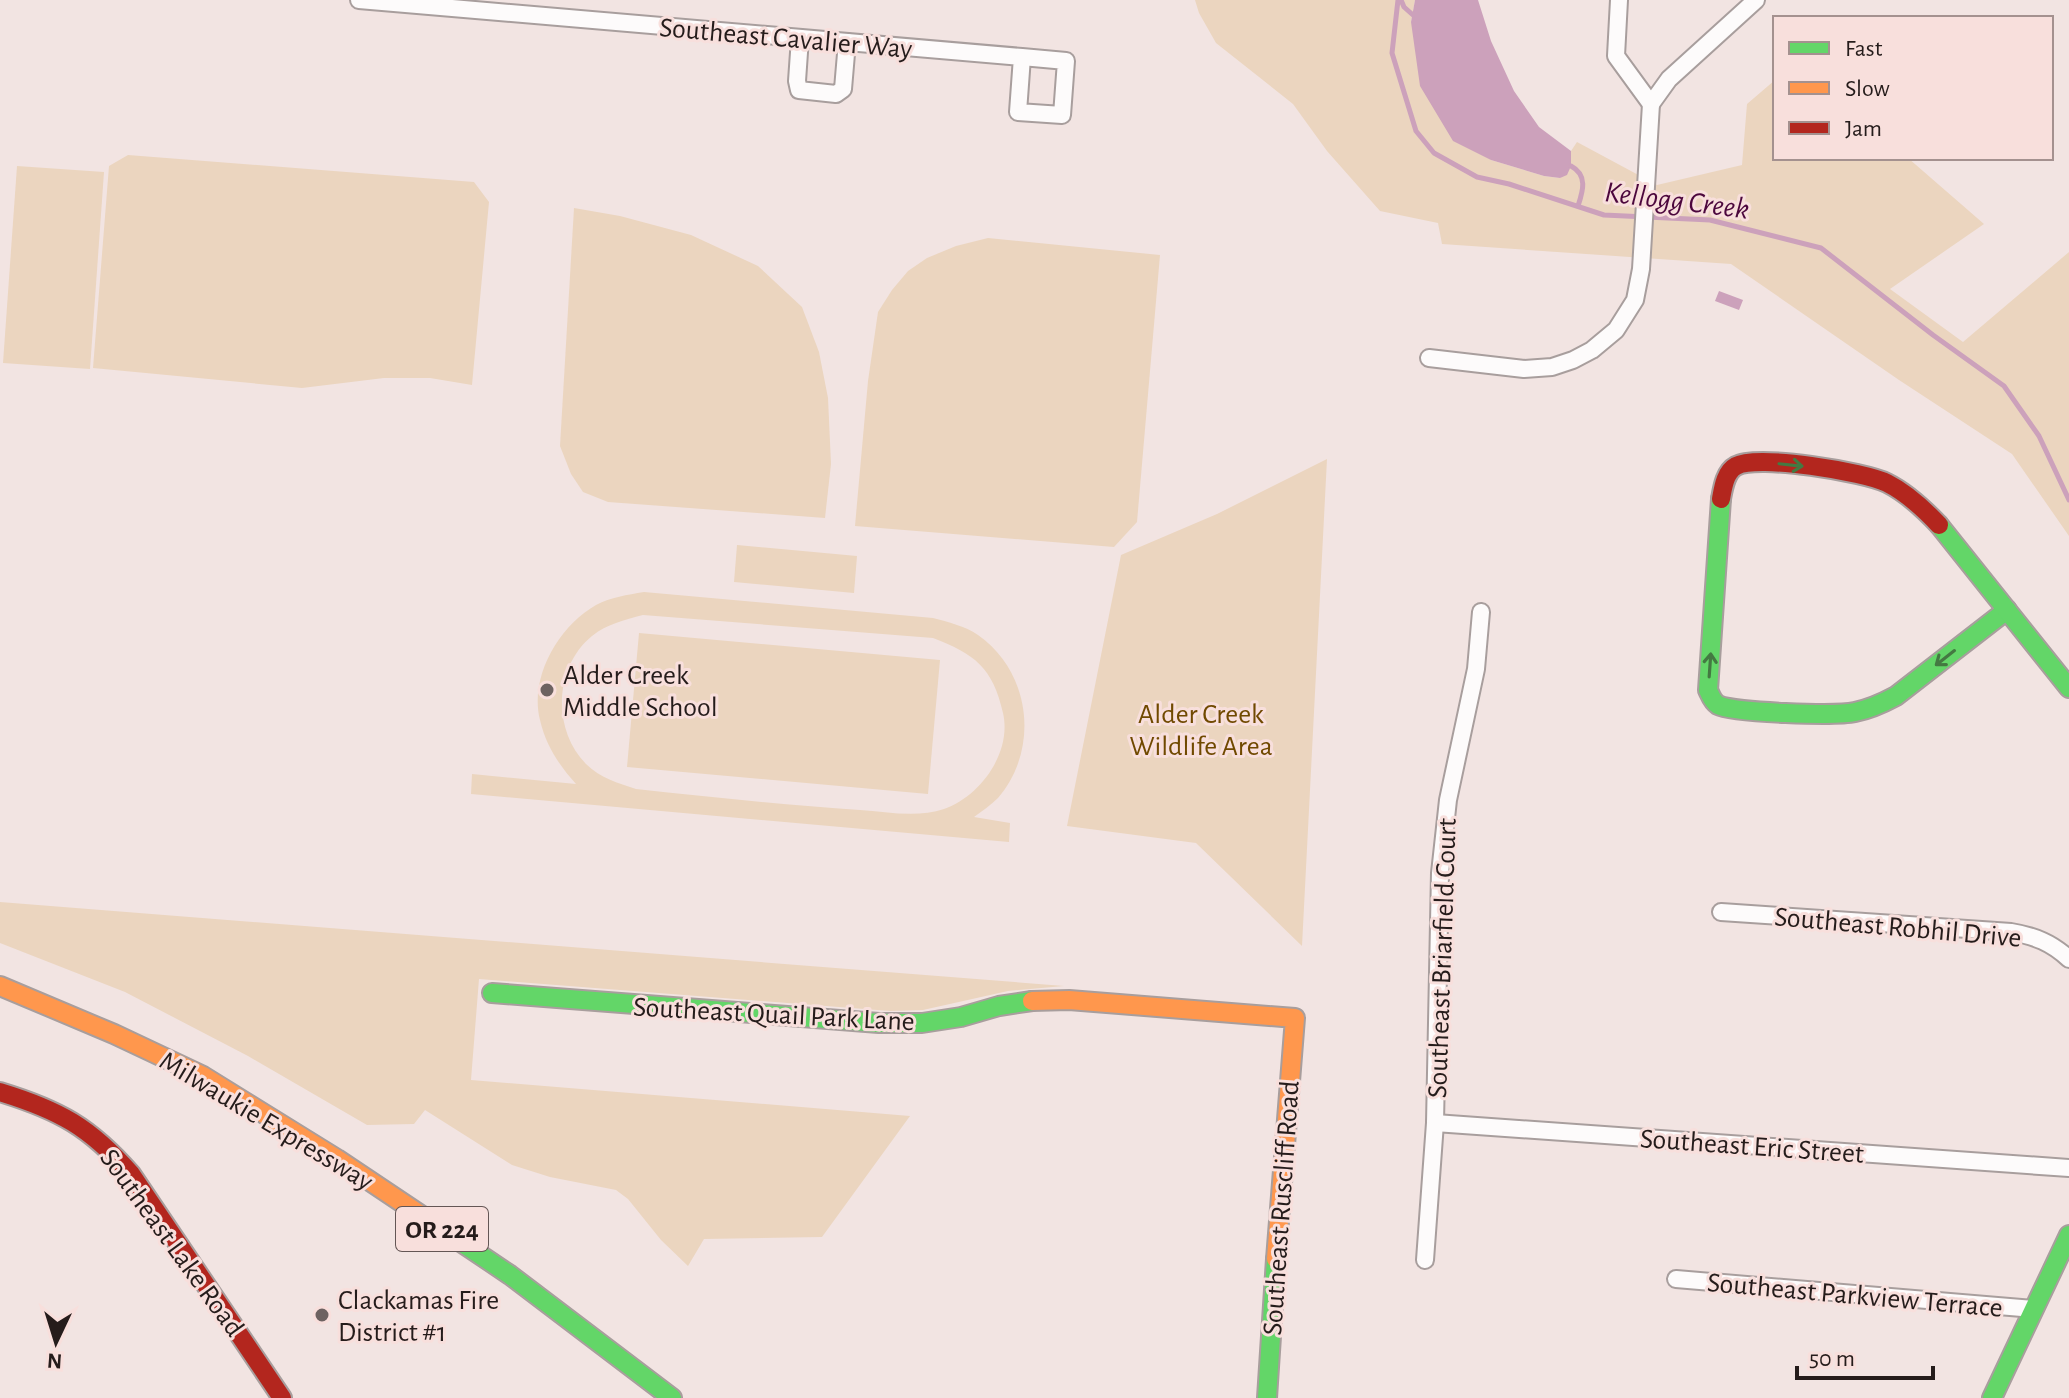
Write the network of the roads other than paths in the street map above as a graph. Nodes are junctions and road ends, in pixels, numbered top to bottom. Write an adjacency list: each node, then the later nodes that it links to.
1 (359, 0): 4 (street, Southeast Cavalier Way)
2 (1619, 0): 8 (street)
3 (1756, 0): 8 (street)
4 (398, 2): 5 (street, Southeast Cavalier Way)
5 (800, 38): 6 (street, Southeast Cavalier Way); 6 (street)
6 (847, 42): 7 (street, Southeast Cavalier Way)
7 (1022, 57)
8 (1651, 104): 9 (street)
9 (1429, 358)
10 (2007, 610): 10 (main road, one-way to 10); 12 (main road)
11 (1481, 612): 19 (street, Southeast Briarfield Court)
12 (2069, 688)
13 (1721, 912): 14 (street, Southeast Robhil Drive)
14 (2069, 959)
15 (0, 986): 26 (main road, Milwaukie Expressway / OR 224)
16 (492, 993): 17 (main road, Southeast Quail Park Lane)
17 (1295, 1018): 27 (main road, Southeast Ruscliff Road)
18 (0, 1092): 25 (main road, Southeast Lake Road)
19 (1435, 1123): 20 (street, Southeast Eric Street); 22 (street, Southeast Briarfield Court)
20 (2069, 1168)
21 (2069, 1235): 24 (main road)
22 (1425, 1260)
23 (1676, 1279): 24 (street, Southeast Parkview Terrace)
24 (2034, 1309): 28 (main road)
25 (282, 1398)
26 (672, 1398)
27 (1267, 1398)
28 (1992, 1398)

